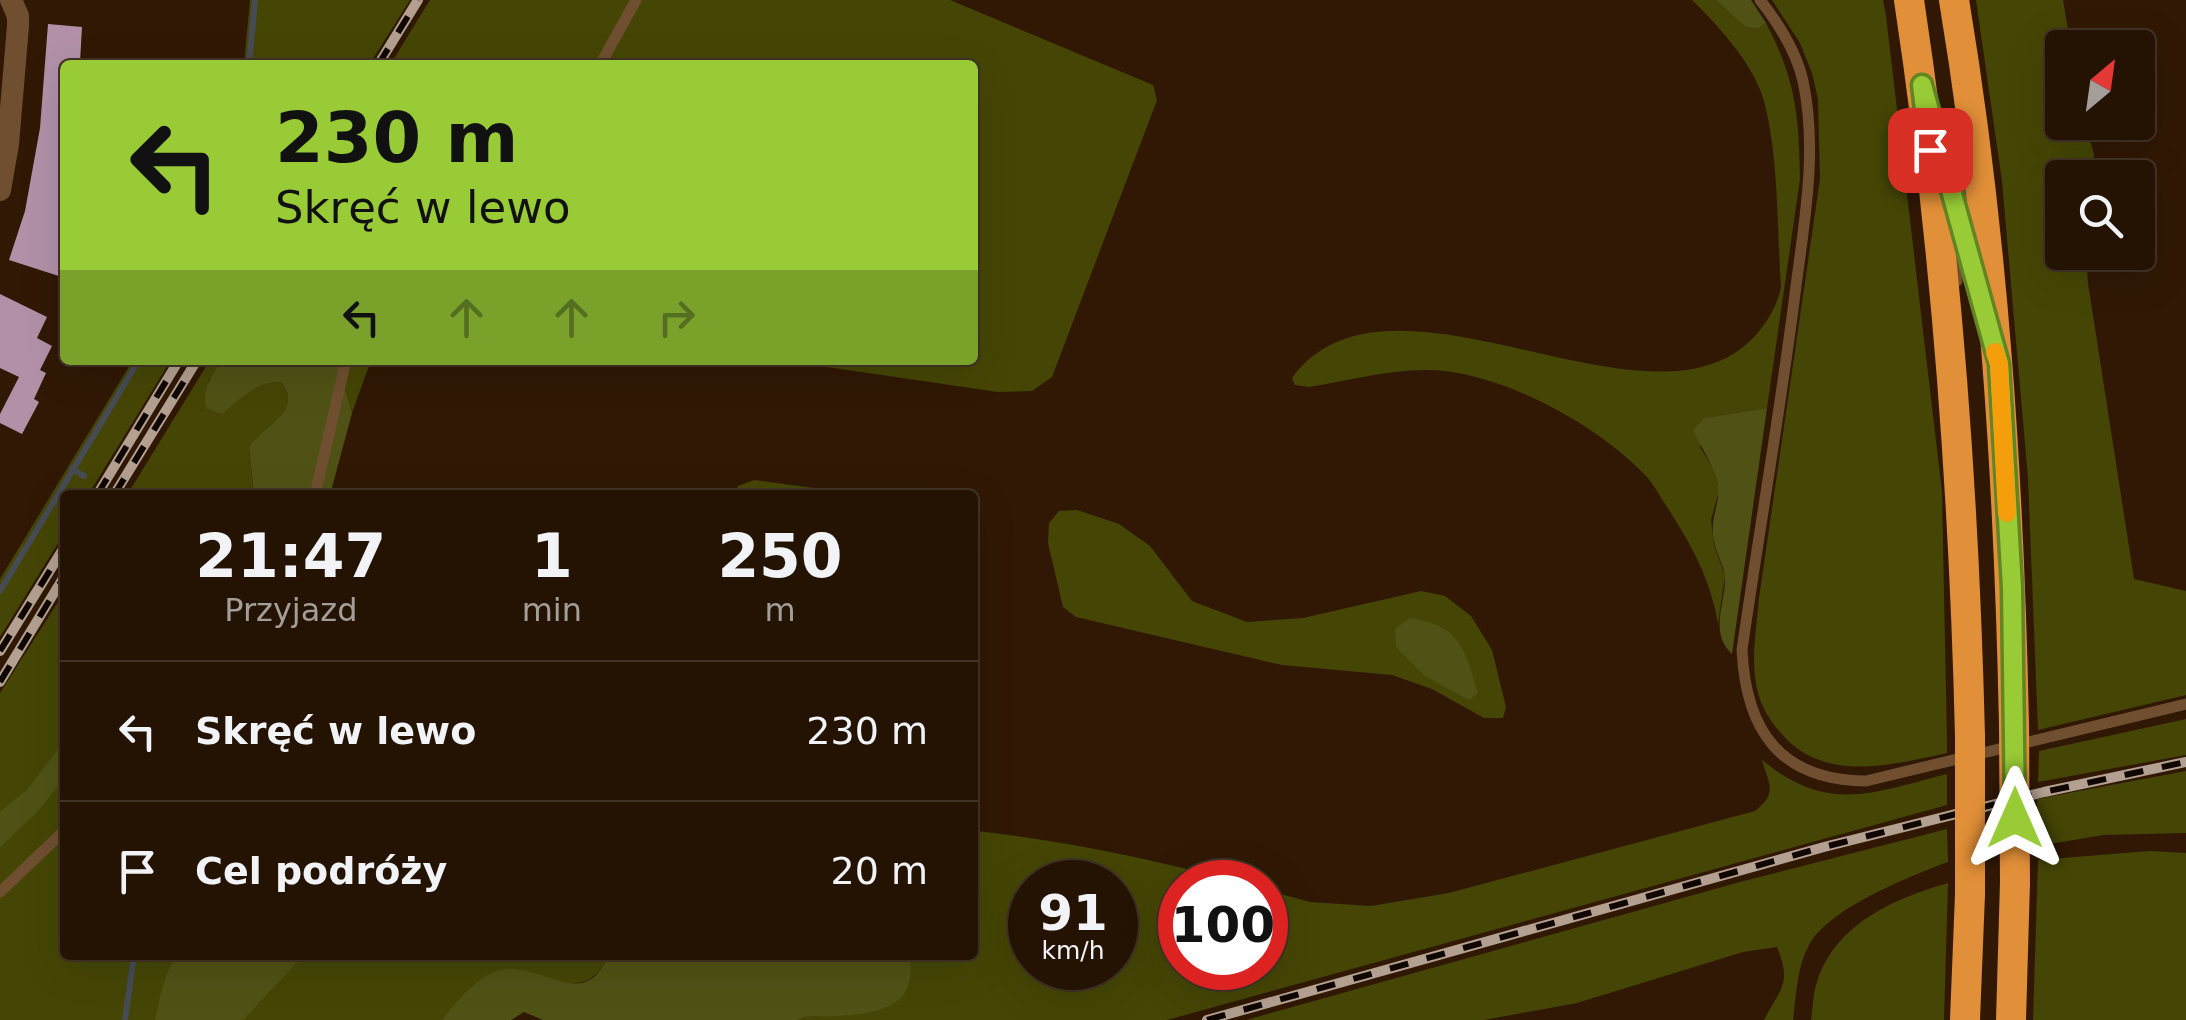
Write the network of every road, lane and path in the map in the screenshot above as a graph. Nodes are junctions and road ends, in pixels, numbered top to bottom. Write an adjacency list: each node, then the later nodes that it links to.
1 (11, 0): 9 (street)
2 (636, 0): 6 (lane)
3 (1760, 0): 15 (lane)
4 (1909, 0): 8 (highway)
5 (1954, 0): 7 (highway)
6 (603, 60)
7 (1967, 80): 10 (lane); 11 (highway)
8 (1922, 85): 10 (lane); 13 (highway)
9 (0, 190)
10 (1960, 223): 11 (lane); 13 (lane)
11 (1999, 364): 19 (highway, bridge)
12 (345, 365): 14 (lane)
13 (1952, 365): 18 (highway, bridge)
14 (315, 490)
15 (2186, 704)
16 (60, 835): 17 (lane)
17 (0, 892)
18 (1965, 1020)
19 (2012, 1020)

